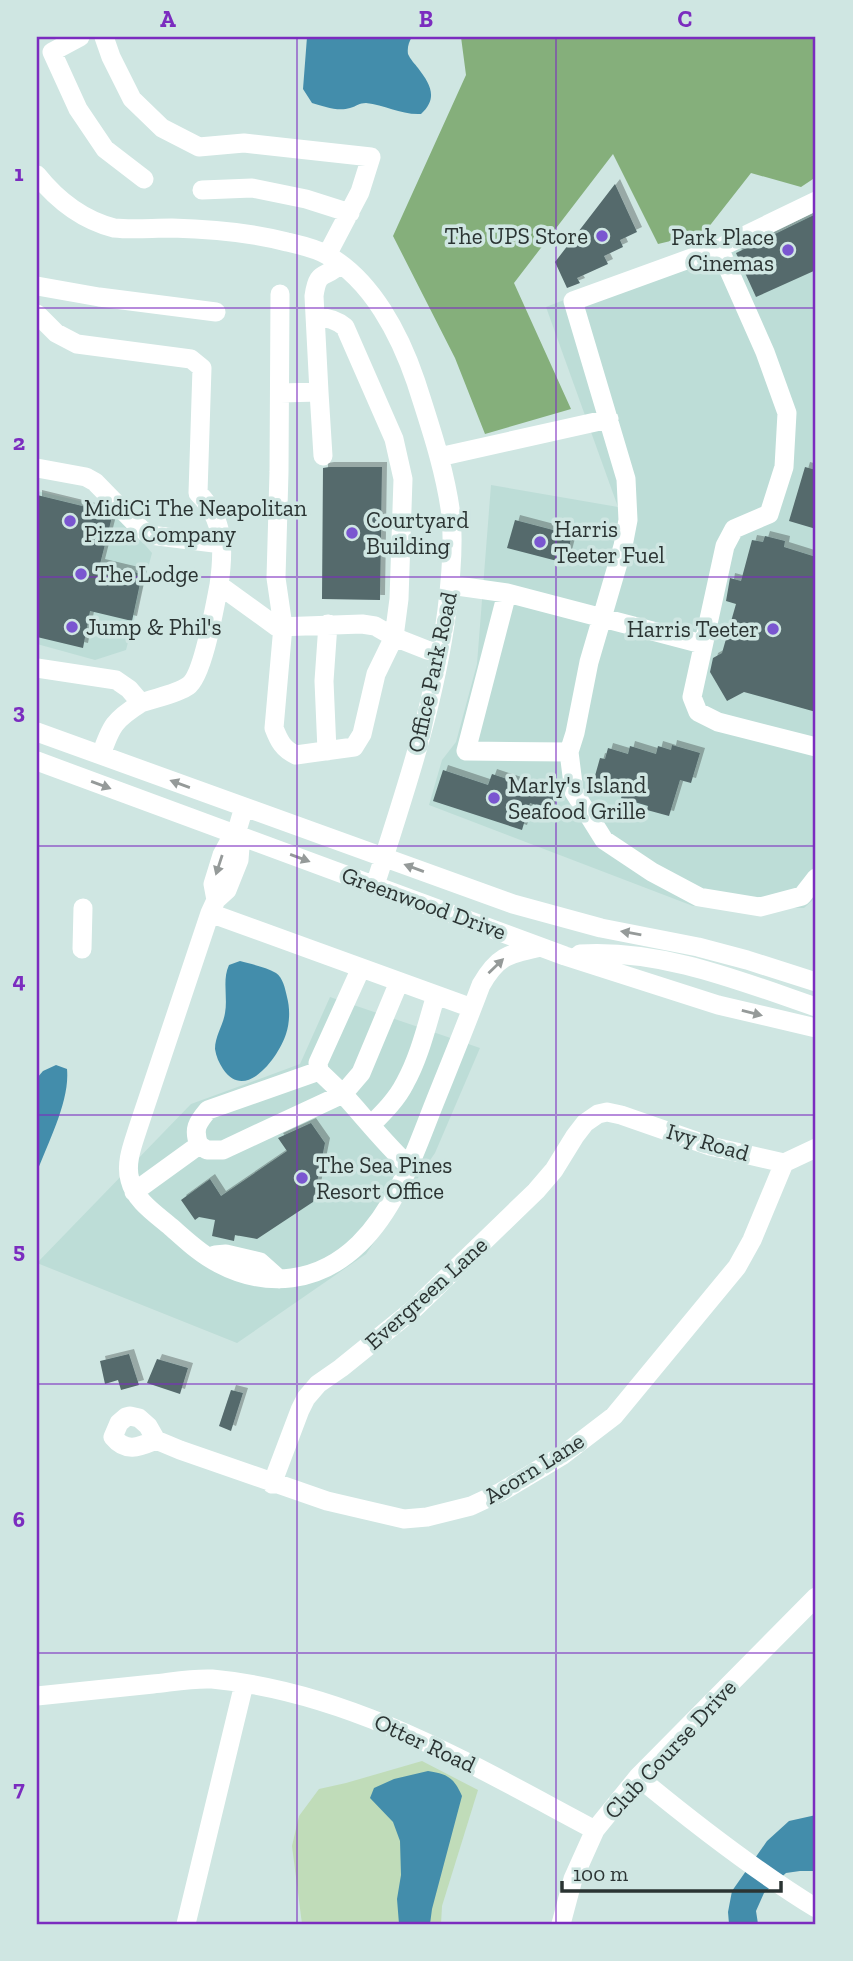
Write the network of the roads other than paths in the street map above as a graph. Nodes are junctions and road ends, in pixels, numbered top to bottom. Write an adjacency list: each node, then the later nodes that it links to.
1 (80, 37): 3 (street)
2 (104, 37): 7 (street)
3 (144, 179)
4 (40, 189): 9 (street, Office Park Road)
5 (202, 190): 7 (street)
6 (816, 201): 8 (street)
7 (350, 213): 9 (street)
8 (719, 248): 17 (street); 29 (street)
9 (334, 259): 14 (street); 19 (street, Office Park Road)
10 (37, 286): 12 (street)
11 (280, 294): 16 (street)
12 (216, 312)
13 (37, 314): 21 (street)
14 (316, 318): 15 (street); 28 (street)
15 (318, 391): 16 (street); 18 (street)
16 (279, 393): 27 (street)
17 (609, 419): 19 (street); 25 (street)
18 (323, 456)
19 (439, 457): 22 (street, Office Park Road)
20 (37, 468): 21 (street)
21 (222, 544): 23 (street)
22 (450, 585): 24 (street); 30 (street, Office Park Road)
23 (219, 586): 27 (street); 32 (street)
24 (507, 593): 25 (street); 36 (street)
25 (602, 617): 29 (street); 36 (street)
26 (328, 624): 27 (street); 28 (street); 35 (street)
27 (283, 626): 35 (street)
28 (394, 637): 30 (street); 35 (street)
29 (702, 644): 34 (street)
30 (440, 653): 41 (street, Office Park Road)
31 (37, 668): 32 (street)
32 (141, 703): 37 (street)
33 (37, 732): 37 (street, Greenwood Drive)
34 (816, 747)
35 (327, 751)
36 (569, 752): 42 (street)
37 (101, 755): 39 (street, Greenwood Drive, one-way to 37)
38 (37, 761): 40 (street, Greenwood Drive, one-way to 40)
39 (244, 807): 40 (street); 41 (street, Greenwood Drive)
40 (236, 834): 43 (street, Greenwood Drive, one-way to 43); 44 (street)
41 (384, 857): 43 (street, Office Park Road); 51 (street, Greenwood Drive, one-way to 41)
42 (816, 878)
43 (375, 885): 46 (street, Greenwood Drive)
44 (213, 906): 49 (street); 64 (street)
45 (83, 908): 47 (street)
46 (541, 947): 48 (street, Greenwood Drive); 54 (street, one-way to 46)
47 (82, 948)
48 (565, 956): 53 (street); 55 (street, Greenwood Drive, one-way to 55)
49 (361, 968): 50 (street); 56 (street)
50 (399, 982): 52 (street); 57 (street)
51 (816, 982)
52 (436, 995): 54 (street); 59 (street)
53 (816, 1007)
54 (472, 1008): 63 (street)
55 (816, 1028)
56 (318, 1071): 57 (street); 60 (street)
57 (343, 1094): 59 (street); 60 (street)
58 (598, 1114): 62 (street, Ivy Road); 66 (street, Evergreen Lane)
59 (371, 1125): 63 (street)
60 (199, 1145): 64 (street)
61 (816, 1148): 62 (street)
62 (783, 1163): 66 (street, Acorn Lane)
63 (410, 1166): 64 (street)
64 (134, 1192)
65 (156, 1440): 66 (street, Acorn Lane)
66 (272, 1483)
67 (816, 1597): 70 (street, Club Course Drive)
68 (244, 1684): 69 (street, Otter Road); 71 (street, Otter Road); 73 (street)
69 (37, 1696)
70 (638, 1777): 71 (street, Club Course Drive); 72 (street)
71 (595, 1830): 74 (street, Club Course Drive)
72 (816, 1908)
73 (186, 1924)
74 (561, 1924)

